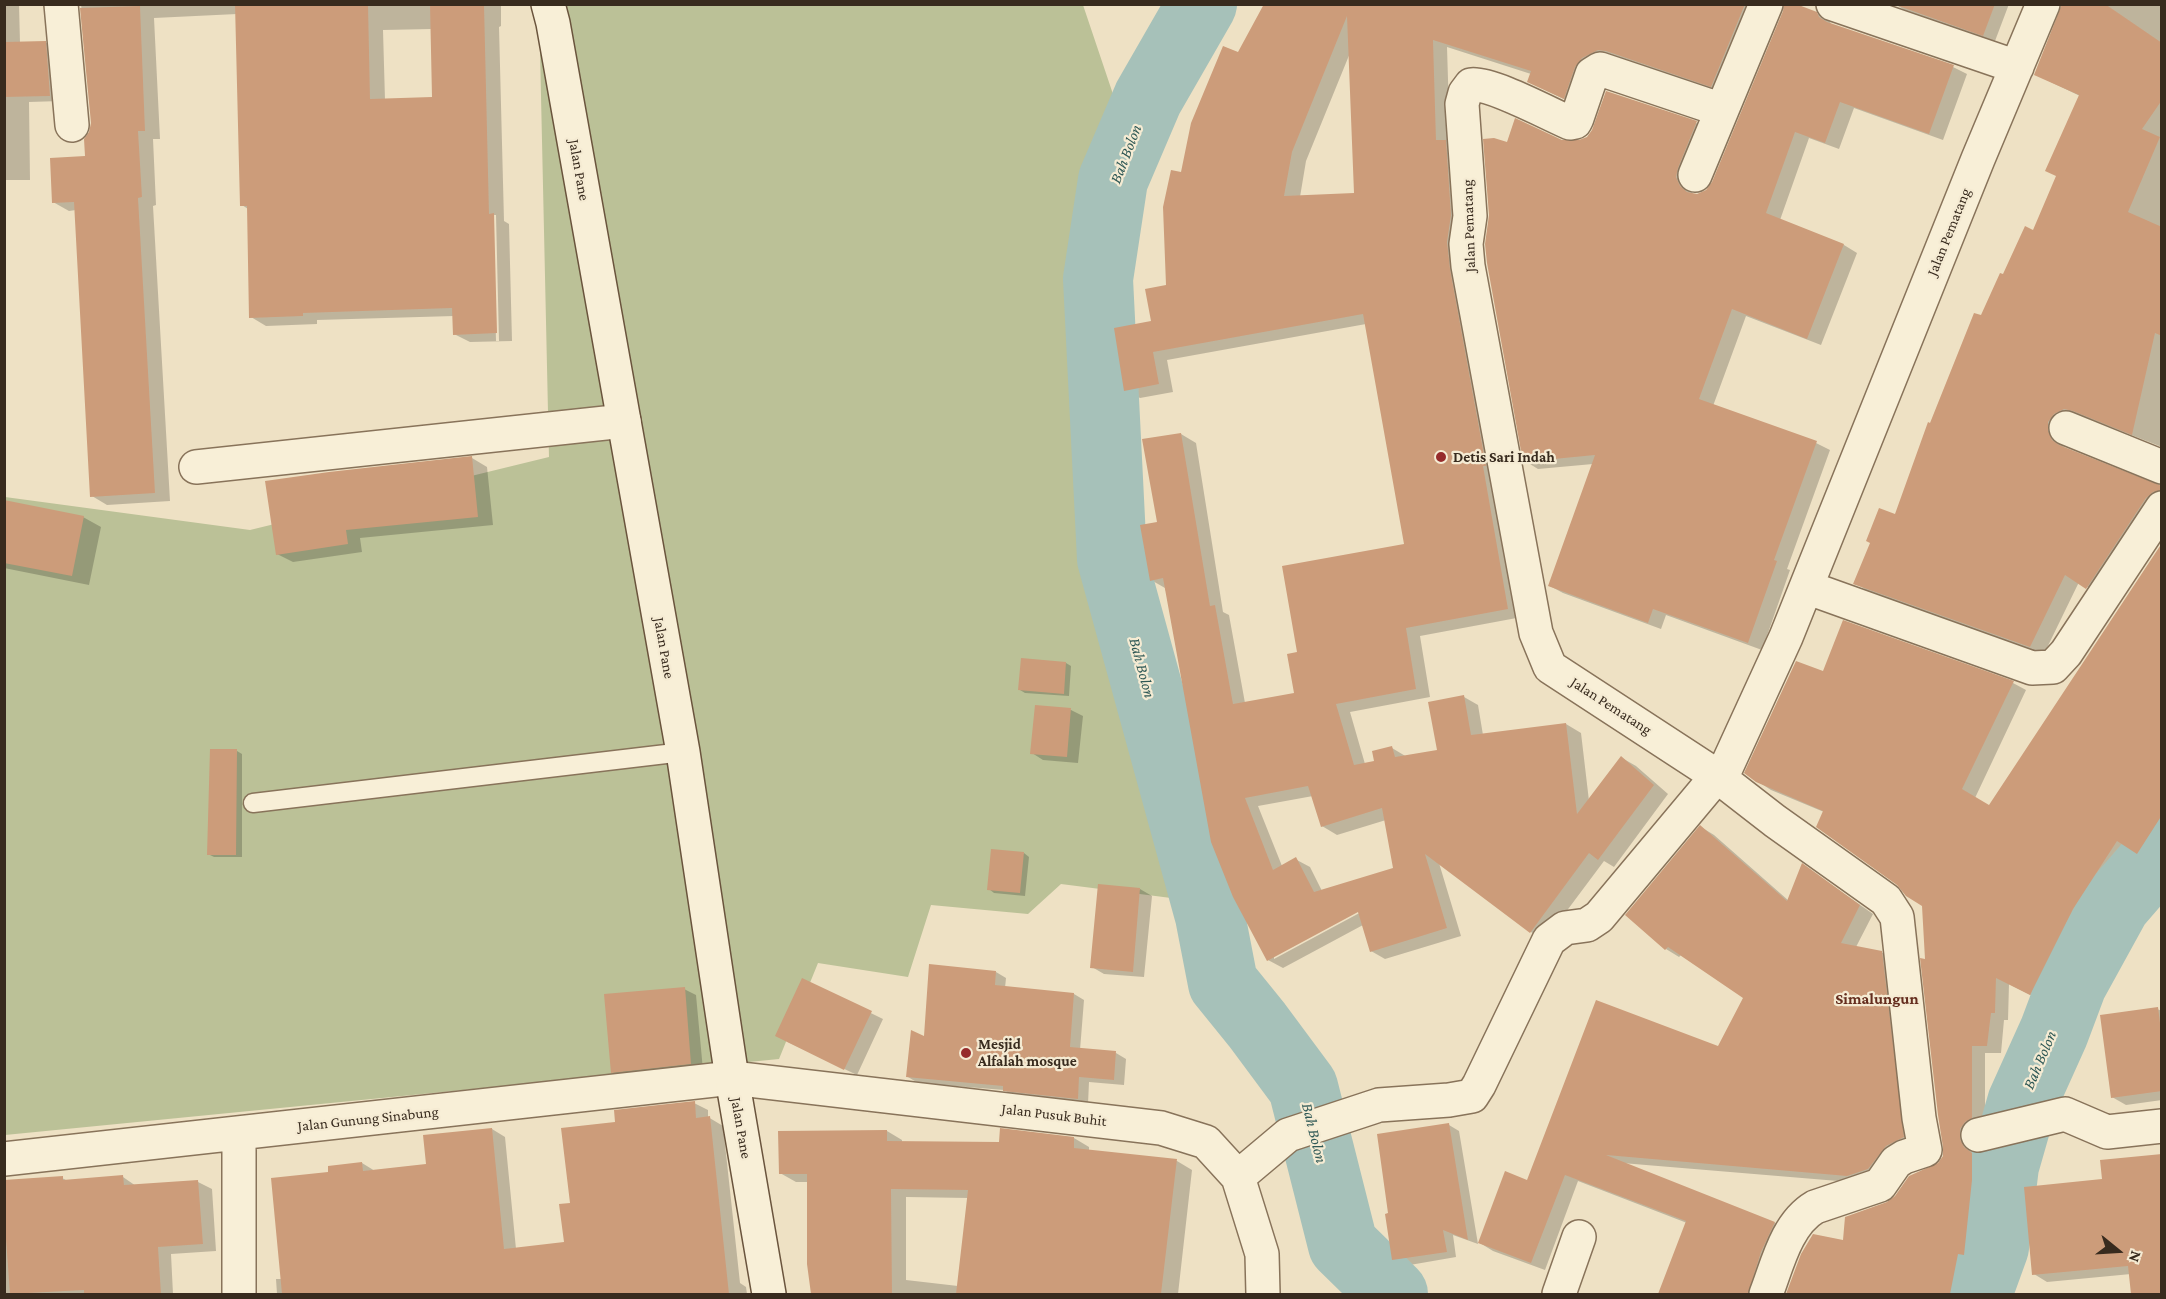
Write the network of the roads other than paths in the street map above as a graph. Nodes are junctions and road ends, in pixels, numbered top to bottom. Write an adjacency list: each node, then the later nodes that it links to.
1 (61, 4): 8 (street)
2 (548, 4): 10 (street, Jalan Pane)
3 (1766, 4): 7 (street)
4 (1833, 4): 6 (street)
5 (2043, 4): 6 (street, Jalan Pematang)
6 (2017, 67): 15 (street, Jalan Pematang)
7 (1722, 110): 9 (street); 17 (street, Jalan Pematang)
8 (72, 125)
9 (1695, 175)
10 (624, 421): 12 (street); 16 (street, Jalan Pane)
11 (2066, 428): 13 (street)
12 (196, 466)
13 (2162, 467)
14 (2162, 508): 15 (street)
15 (1806, 587): 17 (street, Jalan Pematang)
16 (682, 752): 18 (lane); 19 (street, Jalan Pane)
17 (1718, 776): 24 (street); 30 (street)
18 (253, 803)
19 (732, 1078): 21 (street, Jalan Gunung Sinabung); 24 (street, Jalan Pusuk Buhit); 27 (street, Jalan Pane)
20 (2162, 1126): 22 (street)
21 (239, 1134): 23 (street, Jalan Gunung Sinabung); 26 (street)
22 (1978, 1135)
23 (4, 1159)
24 (1238, 1177): 28 (street, Jalan Pusuk Buhit)
25 (1579, 1237): 29 (street)
26 (240, 1294)
27 (769, 1294)
28 (1263, 1294)
29 (1559, 1294)
30 (1766, 1294)

